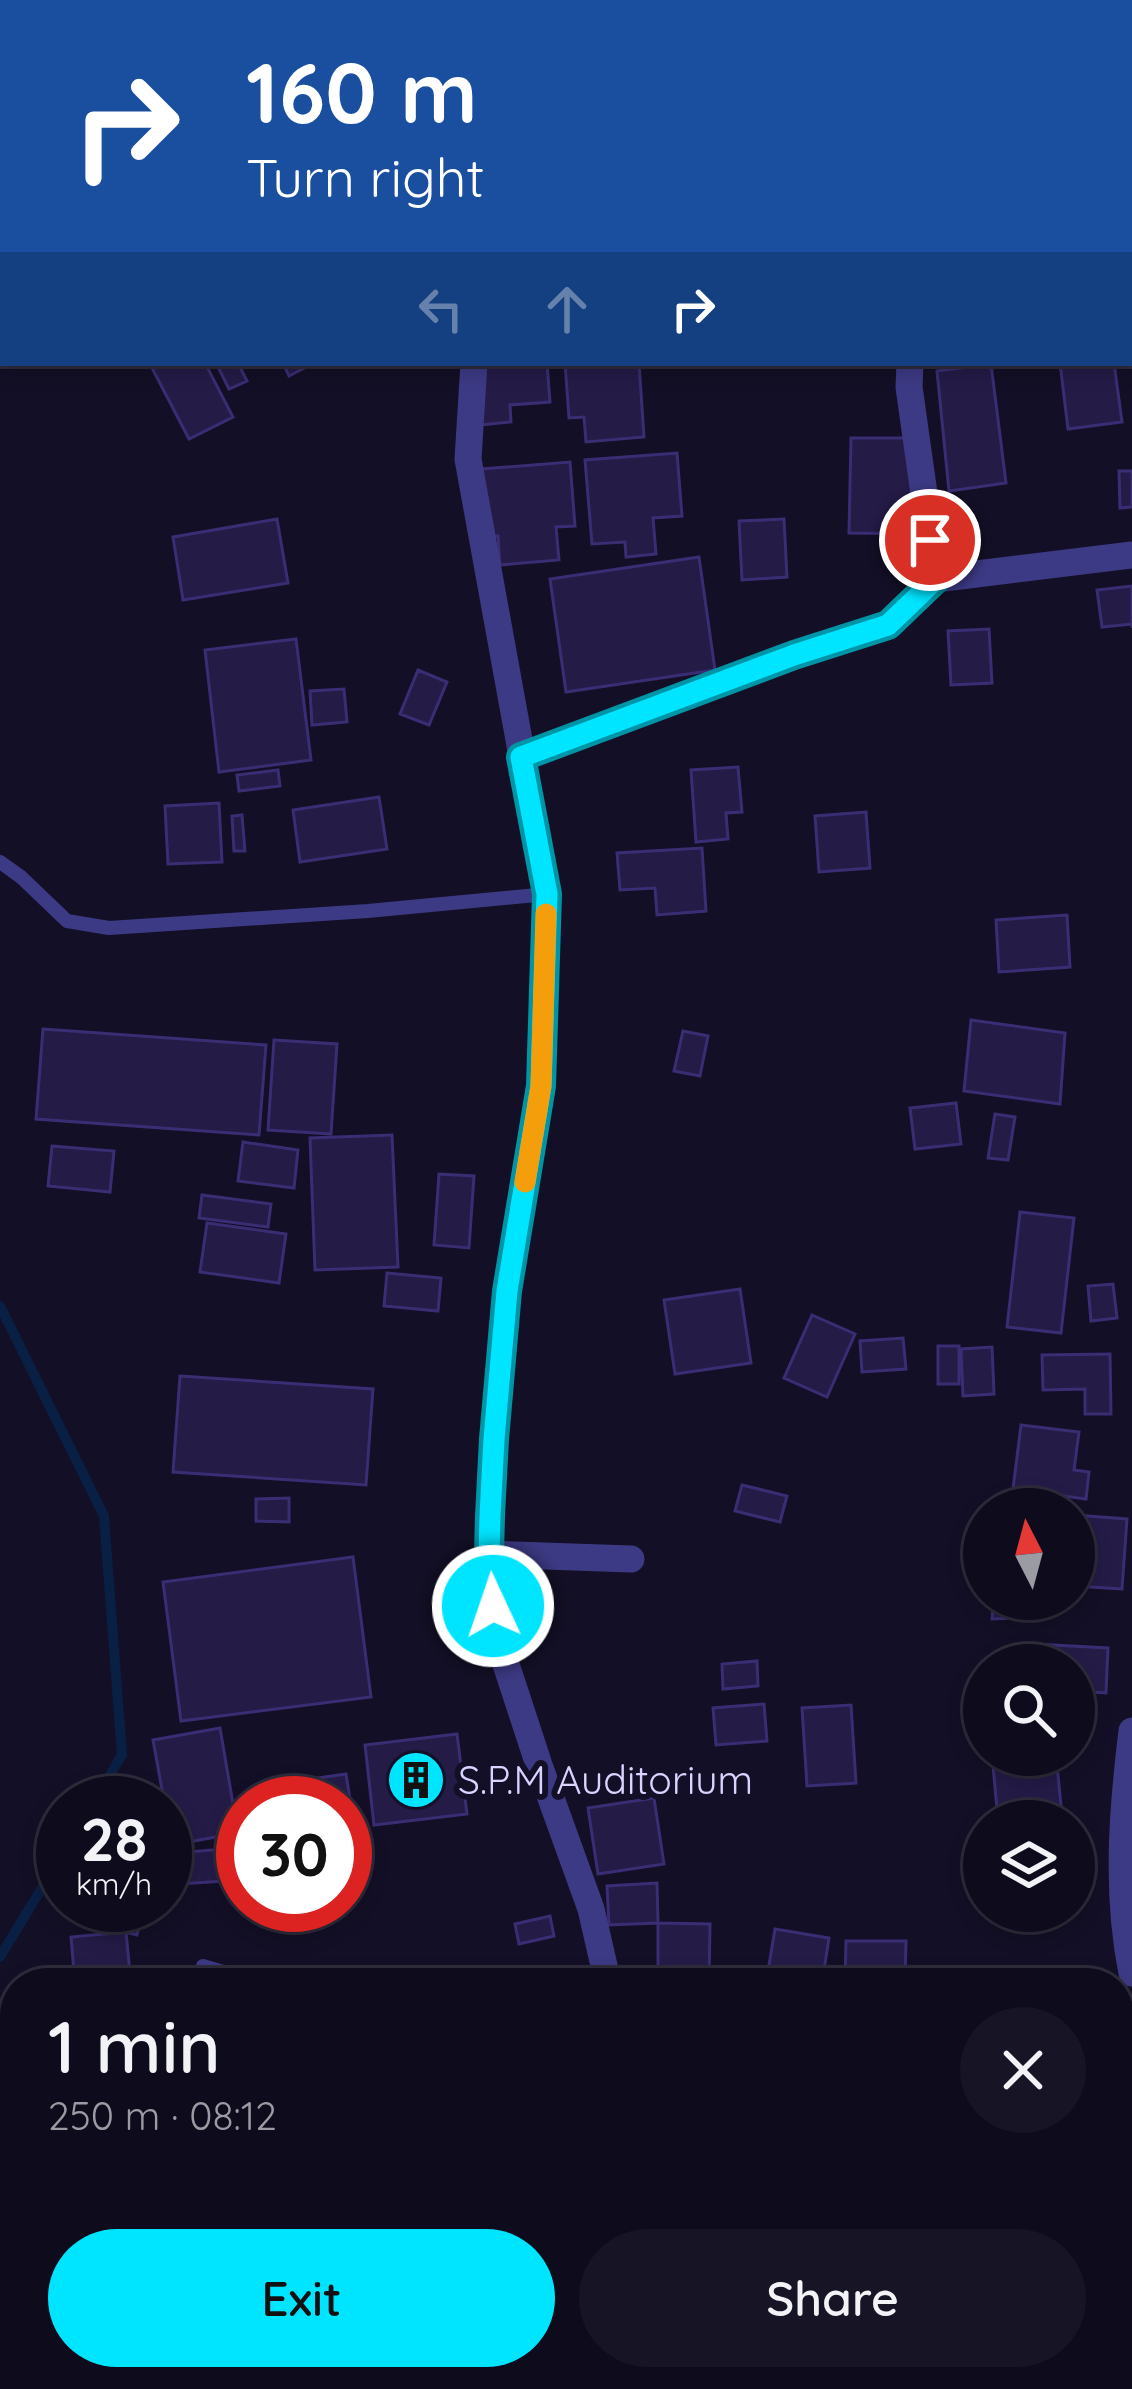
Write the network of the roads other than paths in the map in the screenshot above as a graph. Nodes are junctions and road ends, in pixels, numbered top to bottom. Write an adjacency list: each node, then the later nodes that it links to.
1 (474, 366): 5 (street)
2 (910, 366): 4 (street)
3 (1132, 555): 4 (street)
4 (936, 579): 5 (street)
5 (521, 757): 7 (street)
6 (0, 862): 7 (lane)
7 (547, 894): 8 (street)
8 (489, 1554): 9 (street); 13 (street)
9 (632, 1559)
10 (1132, 1731): 14 (street)
11 (203, 1966): 12 (lane)
12 (210, 1968)
13 (605, 1968)
14 (1131, 1968)

